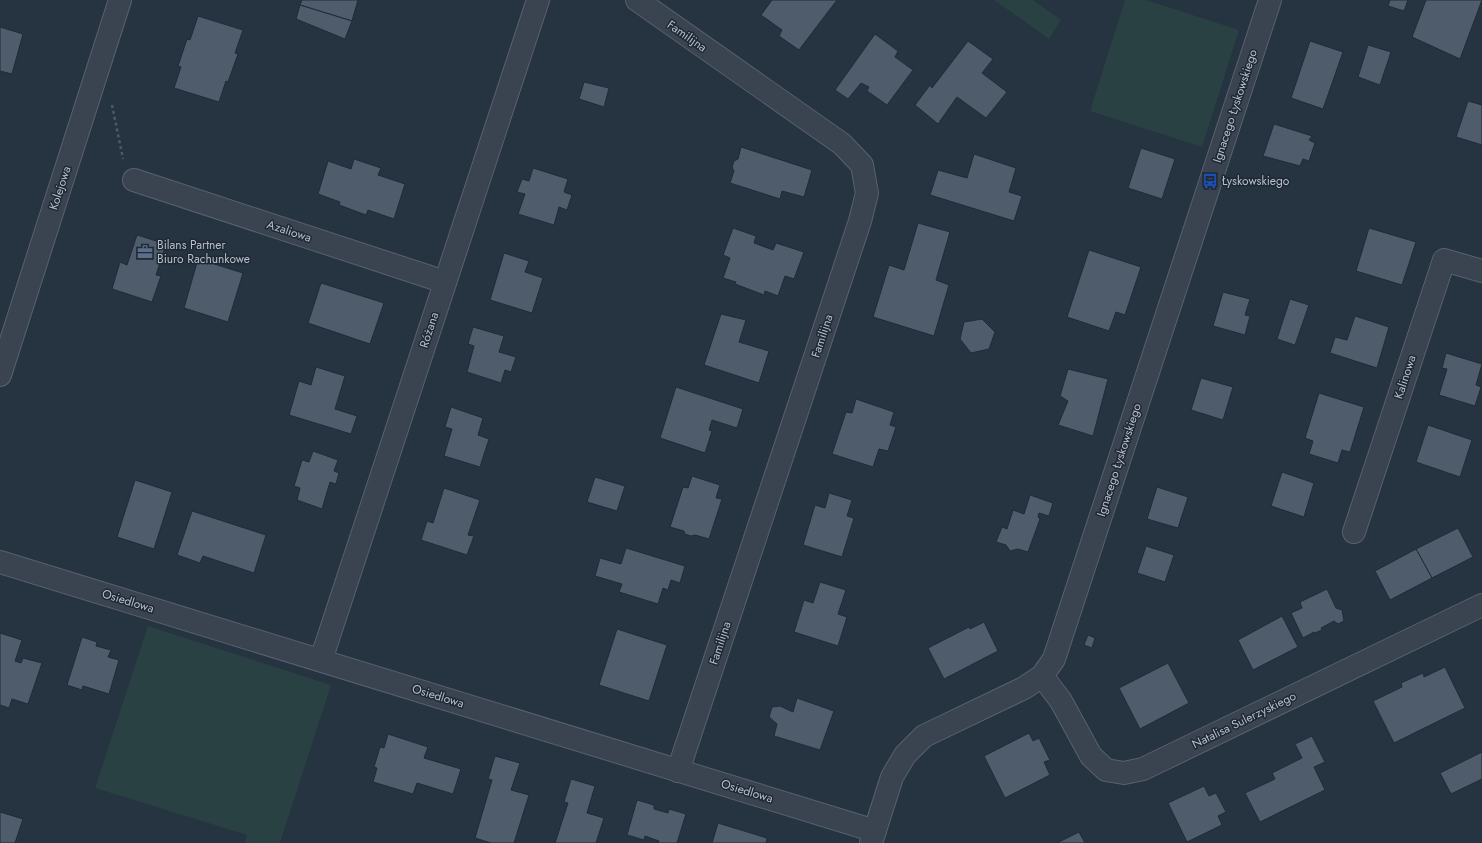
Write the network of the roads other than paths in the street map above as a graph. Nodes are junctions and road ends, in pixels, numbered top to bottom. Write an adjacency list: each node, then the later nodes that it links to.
1 (120, 0): 8 (street, Kolejowa)
2 (538, 0): 7 (street, Różana)
3 (637, 0): 14 (street, Familijna)
4 (1270, 0): 13 (street, Ignacego Łyskowskiego)
5 (134, 180): 7 (street, Azaliowa)
6 (1482, 271): 9 (street, Kalinowa)
7 (445, 282): 12 (street, Różana)
8 (0, 375)
9 (1354, 532)
10 (0, 562): 12 (street, Osiedlowa)
11 (1482, 605): 13 (street, Natalisa Sulerzyskiego)
12 (321, 660): 14 (street, Osiedlowa)
13 (1042, 676): 15 (street, Ignacego Łyskowskiego)
14 (678, 771): 15 (street, Osiedlowa)
15 (873, 837)

